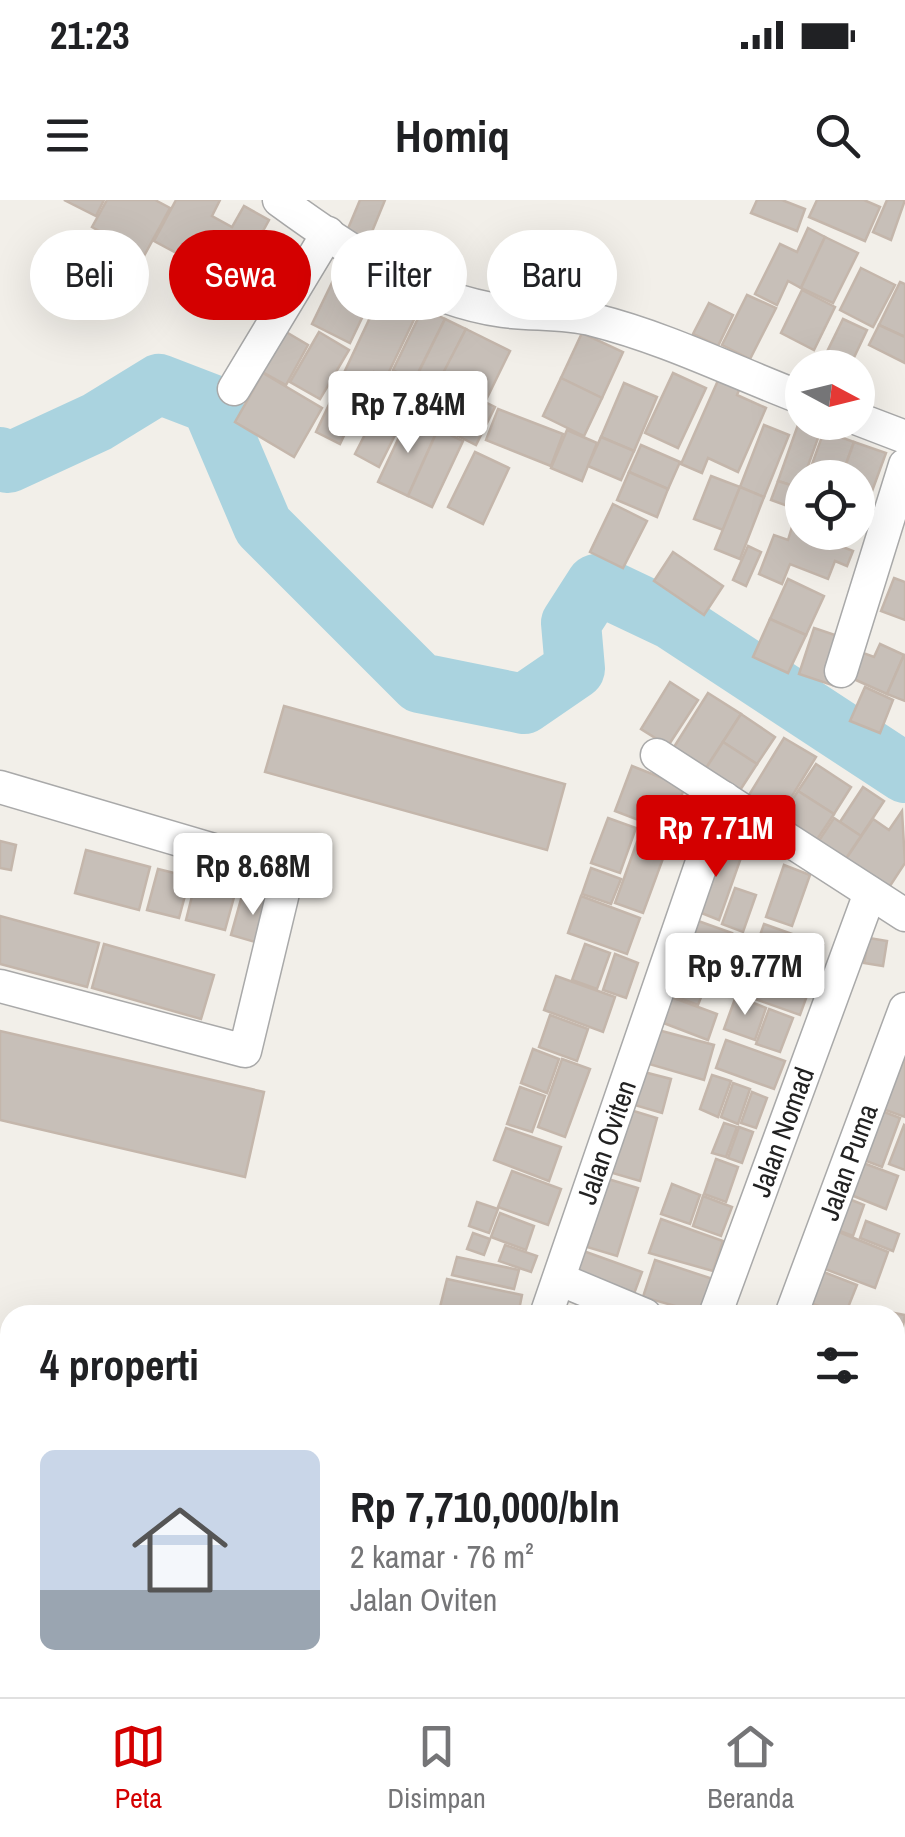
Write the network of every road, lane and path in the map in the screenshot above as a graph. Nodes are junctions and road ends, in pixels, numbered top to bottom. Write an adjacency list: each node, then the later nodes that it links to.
1 (279, 200): 2 (street)
2 (328, 233): 3 (street); 4 (street)
3 (234, 389)
4 (785, 392)
5 (875, 426): 6 (street)
6 (905, 437)
7 (905, 466): 8 (street)
8 (841, 671)
9 (657, 755): 11 (street)
10 (0, 786): 14 (street)
11 (724, 798): 12 (street); 16 (street, Jalan Oviten)
12 (870, 892): 13 (street); 19 (street, Jalan Nomad)
13 (905, 915)
14 (0, 986)
15 (905, 1009): 20 (street, Jalan Puma)
16 (559, 1280): 17 (street, Jalan Oviten); 18 (street)
17 (550, 1305)
18 (620, 1305)
19 (719, 1305)
20 (795, 1305)

